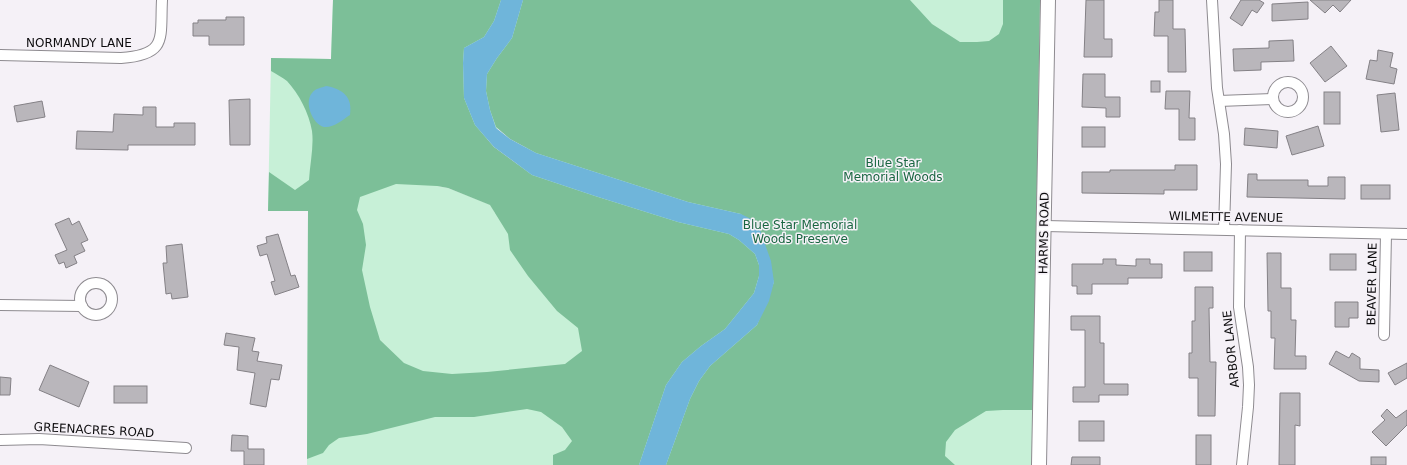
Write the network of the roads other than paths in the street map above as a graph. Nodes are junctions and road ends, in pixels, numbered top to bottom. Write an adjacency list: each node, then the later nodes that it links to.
1 (162, 0): 4 (street, NORMANDY LANE)
2 (1048, 0): 7 (main road, HARMS ROAD)
3 (1212, 0): 6 (street)
4 (0, 55)
5 (1274, 99): 6 (street)
6 (1219, 101): 8 (street)
7 (1044, 226): 8 (street, WILMETTE AVENUE); 17 (main road, HARMS ROAD)
8 (1224, 229): 9 (street, WILMETTE AVENUE)
9 (1240, 230): 10 (street, WILMETTE AVENUE); 18 (street, ARBOR LANE)
10 (1386, 234): 11 (street, WILMETTE AVENUE); 14 (street, BEAVER LANE)
11 (1407, 234)
12 (0, 304): 13 (street)
13 (82, 306)
14 (1384, 335)
15 (0, 440): 16 (street, GREENACRES ROAD)
16 (186, 448)
17 (1040, 465)
18 (1242, 465)

